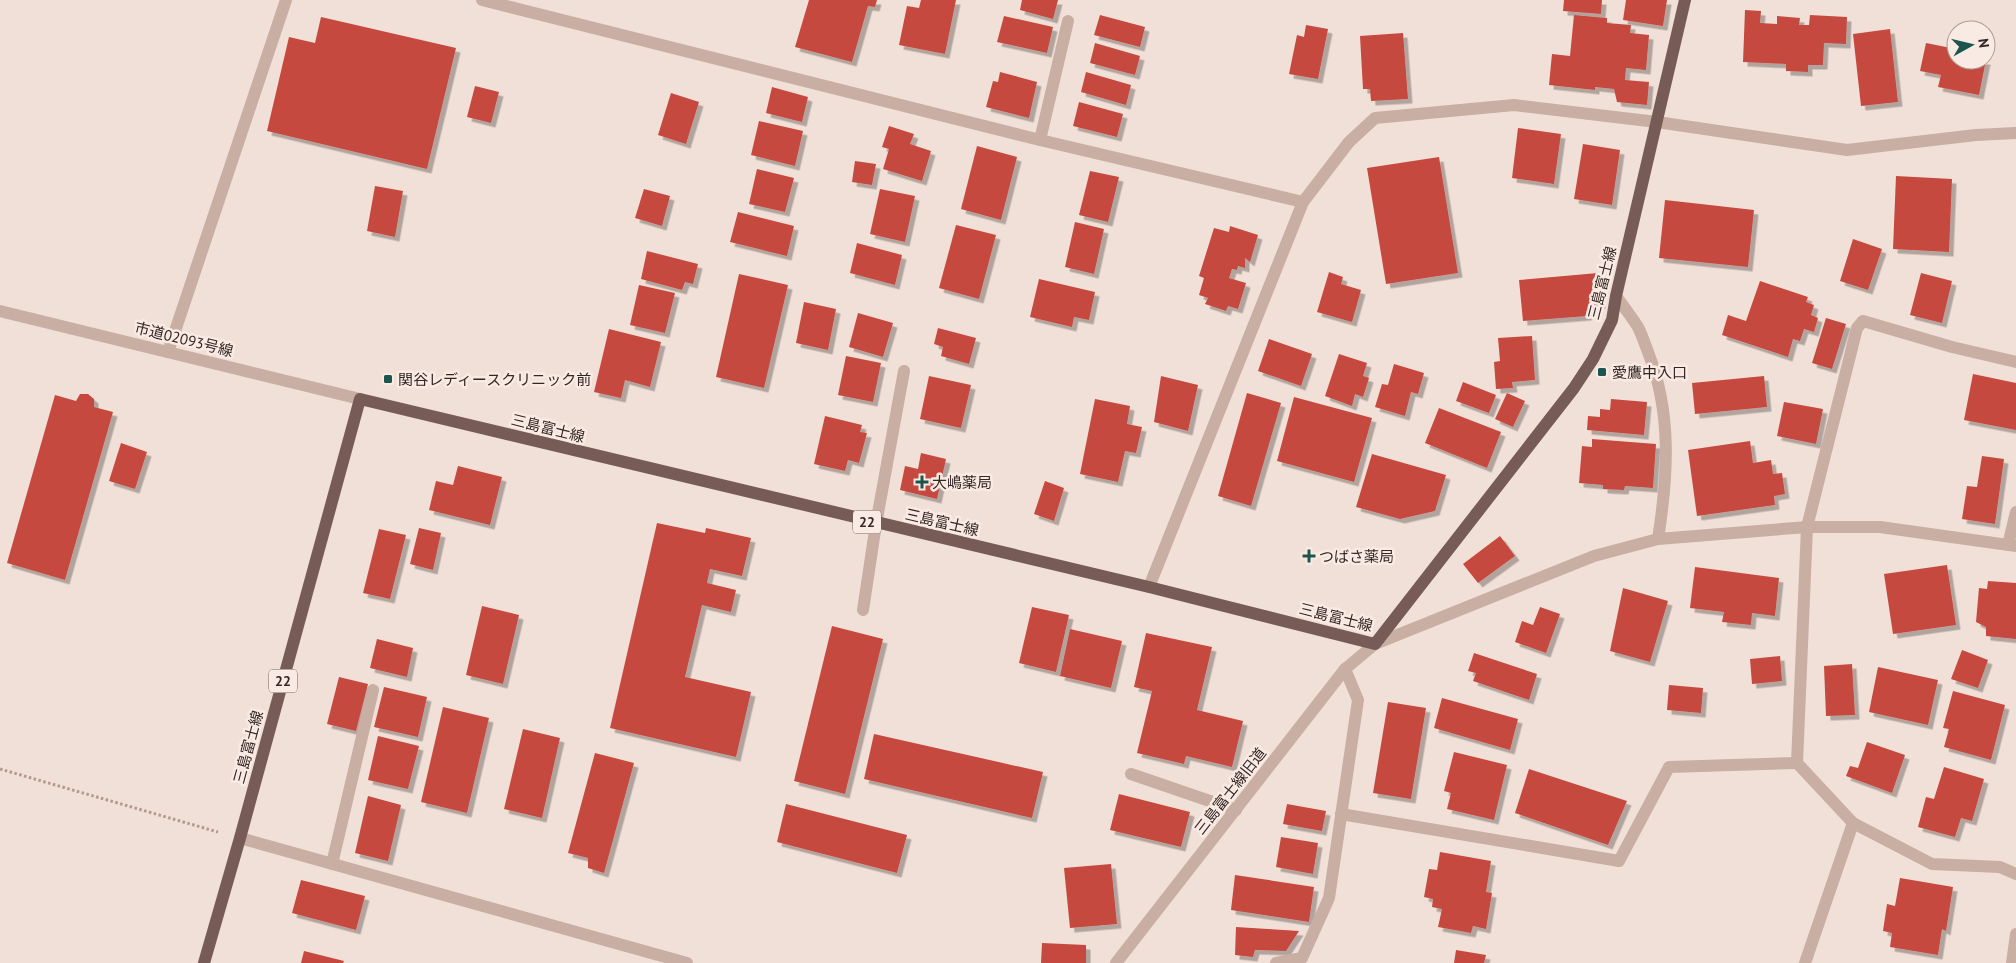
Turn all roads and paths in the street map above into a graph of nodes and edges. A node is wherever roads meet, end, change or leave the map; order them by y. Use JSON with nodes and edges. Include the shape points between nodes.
{"nodes":[{"id":1,"x":286,"y":0,"type":"edge"},
{"id":2,"x":482,"y":0,"type":"edge"},
{"id":3,"x":1685,"y":0,"type":"edge"},
{"id":4,"x":1068,"y":21,"type":"dead end"},
{"id":5,"x":1656,"y":122,"type":"junction"},
{"id":6,"x":2016,"y":133,"type":"edge"},
{"id":7,"x":1040,"y":140,"type":"junction"},
{"id":8,"x":1304,"y":202,"type":"junction"},
{"id":9,"x":1616,"y":296,"type":"junction"},
{"id":10,"x":0,"y":311,"type":"edge"},
{"id":11,"x":168,"y":352,"type":"junction"},
{"id":12,"x":2016,"y":362,"type":"edge"},
{"id":13,"x":904,"y":370,"type":"dead end"},
{"id":14,"x":360,"y":399,"type":"junction"},
{"id":15,"x":2016,"y":512,"type":"edge"},
{"id":16,"x":876,"y":524,"type":"junction"},
{"id":17,"x":1807,"y":526,"type":"junction"},
{"id":18,"x":1658,"y":539,"type":"junction"},
{"id":19,"x":2012,"y":545,"type":"edge"},
{"id":20,"x":1149,"y":588,"type":"junction"},
{"id":21,"x":863,"y":610,"type":"dead end"},
{"id":22,"x":1375,"y":644,"type":"junction"},
{"id":23,"x":1345,"y":669,"type":"junction"},
{"id":24,"x":373,"y":690,"type":"dead end"},
{"id":25,"x":1797,"y":763,"type":"junction"},
{"id":26,"x":0,"y":769,"type":"edge"},
{"id":27,"x":1131,"y":774,"type":"dead end"},
{"id":28,"x":1236,"y":810,"type":"junction"},
{"id":29,"x":1342,"y":814,"type":"junction"},
{"id":30,"x":1853,"y":824,"type":"junction"},
{"id":31,"x":240,"y":838,"type":"junction"},
{"id":32,"x":332,"y":864,"type":"junction"},
{"id":33,"x":2016,"y":874,"type":"edge"},
{"id":34,"x":2016,"y":934,"type":"edge"},
{"id":35,"x":204,"y":963,"type":"edge"},
{"id":36,"x":687,"y":963,"type":"edge"},
{"id":37,"x":1116,"y":963,"type":"edge"},
{"id":38,"x":1276,"y":963,"type":"edge"},
{"id":39,"x":1805,"y":963,"type":"edge"},
{"id":40,"x":2012,"y":963,"type":"edge"}],
"edges":[{"from":1,"to":11,"type":"street"},
{"from":2,"to":7,"type":"street"},
{"from":3,"to":5,"type":"main road","name":"三島富士線"},
{"from":4,"to":7,"type":"street"},
{"from":5,"to":6,"type":"street","via":[[1846,150]]},
{"from":5,"to":8,"type":"street","via":[[1514,106],[1374,118],[1348,142]]},
{"from":5,"to":9,"type":"main road","name":"三島富士線"},
{"from":7,"to":8,"type":"street"},
{"from":8,"to":20,"type":"street"},
{"from":9,"to":18,"type":"street","via":[[1639,328],[1657,373],[1665,414],[1666,461]]},
{"from":9,"to":22,"type":"main road","name":"三島富士線","via":[[1612,320],[1594,359],[1574,388]]},
{"from":10,"to":11,"type":"street","name":"市道02093号線"},
{"from":11,"to":14,"type":"street","name":"市道02093号線"},
{"from":12,"to":17,"type":"street","via":[[1863,321],[1856,328]]},
{"from":13,"to":16,"type":"street"},
{"from":14,"to":16,"type":"main road","name":"三島富士線","number":"22"},
{"from":14,"to":31,"type":"main road","name":"三島富士線","number":"22"},
{"from":15,"to":19,"type":"street"},
{"from":16,"to":20,"type":"main road","name":"三島富士線","number":"22"},
{"from":16,"to":21,"type":"street"},
{"from":17,"to":18,"type":"street","name":"三島富士線旧道"},
{"from":17,"to":19,"type":"street","name":"三島富士線旧道","via":[[1880,527]]},
{"from":17,"to":25,"type":"street"},
{"from":18,"to":22,"type":"street","name":"三島富士線旧道","via":[[1594,556]]},
{"from":20,"to":22,"type":"main road","name":"三島富士線","number":"22"},
{"from":22,"to":23,"type":"street","name":"三島富士線旧道"},
{"from":23,"to":28,"type":"street","name":"三島富士線旧道"},
{"from":23,"to":29,"type":"street","via":[[1358,700]]},
{"from":24,"to":32,"type":"street"},
{"from":25,"to":29,"type":"street","via":[[1669,767],[1619,861]]},
{"from":25,"to":30,"type":"street"},
{"from":26,"to":31,"type":"path"},
{"from":27,"to":28,"type":"street"},
{"from":28,"to":37,"type":"street","name":"三島富士線旧道"},
{"from":29,"to":38,"type":"street","via":[[1329,898],[1302,958]]},
{"from":30,"to":33,"type":"street","via":[[1932,864],[2000,867]]},
{"from":30,"to":39,"type":"street"},
{"from":31,"to":32,"type":"street"},
{"from":31,"to":35,"type":"main road","name":"三島富士線","number":"22"},
{"from":32,"to":36,"type":"street"},
{"from":34,"to":40,"type":"street"}]}
